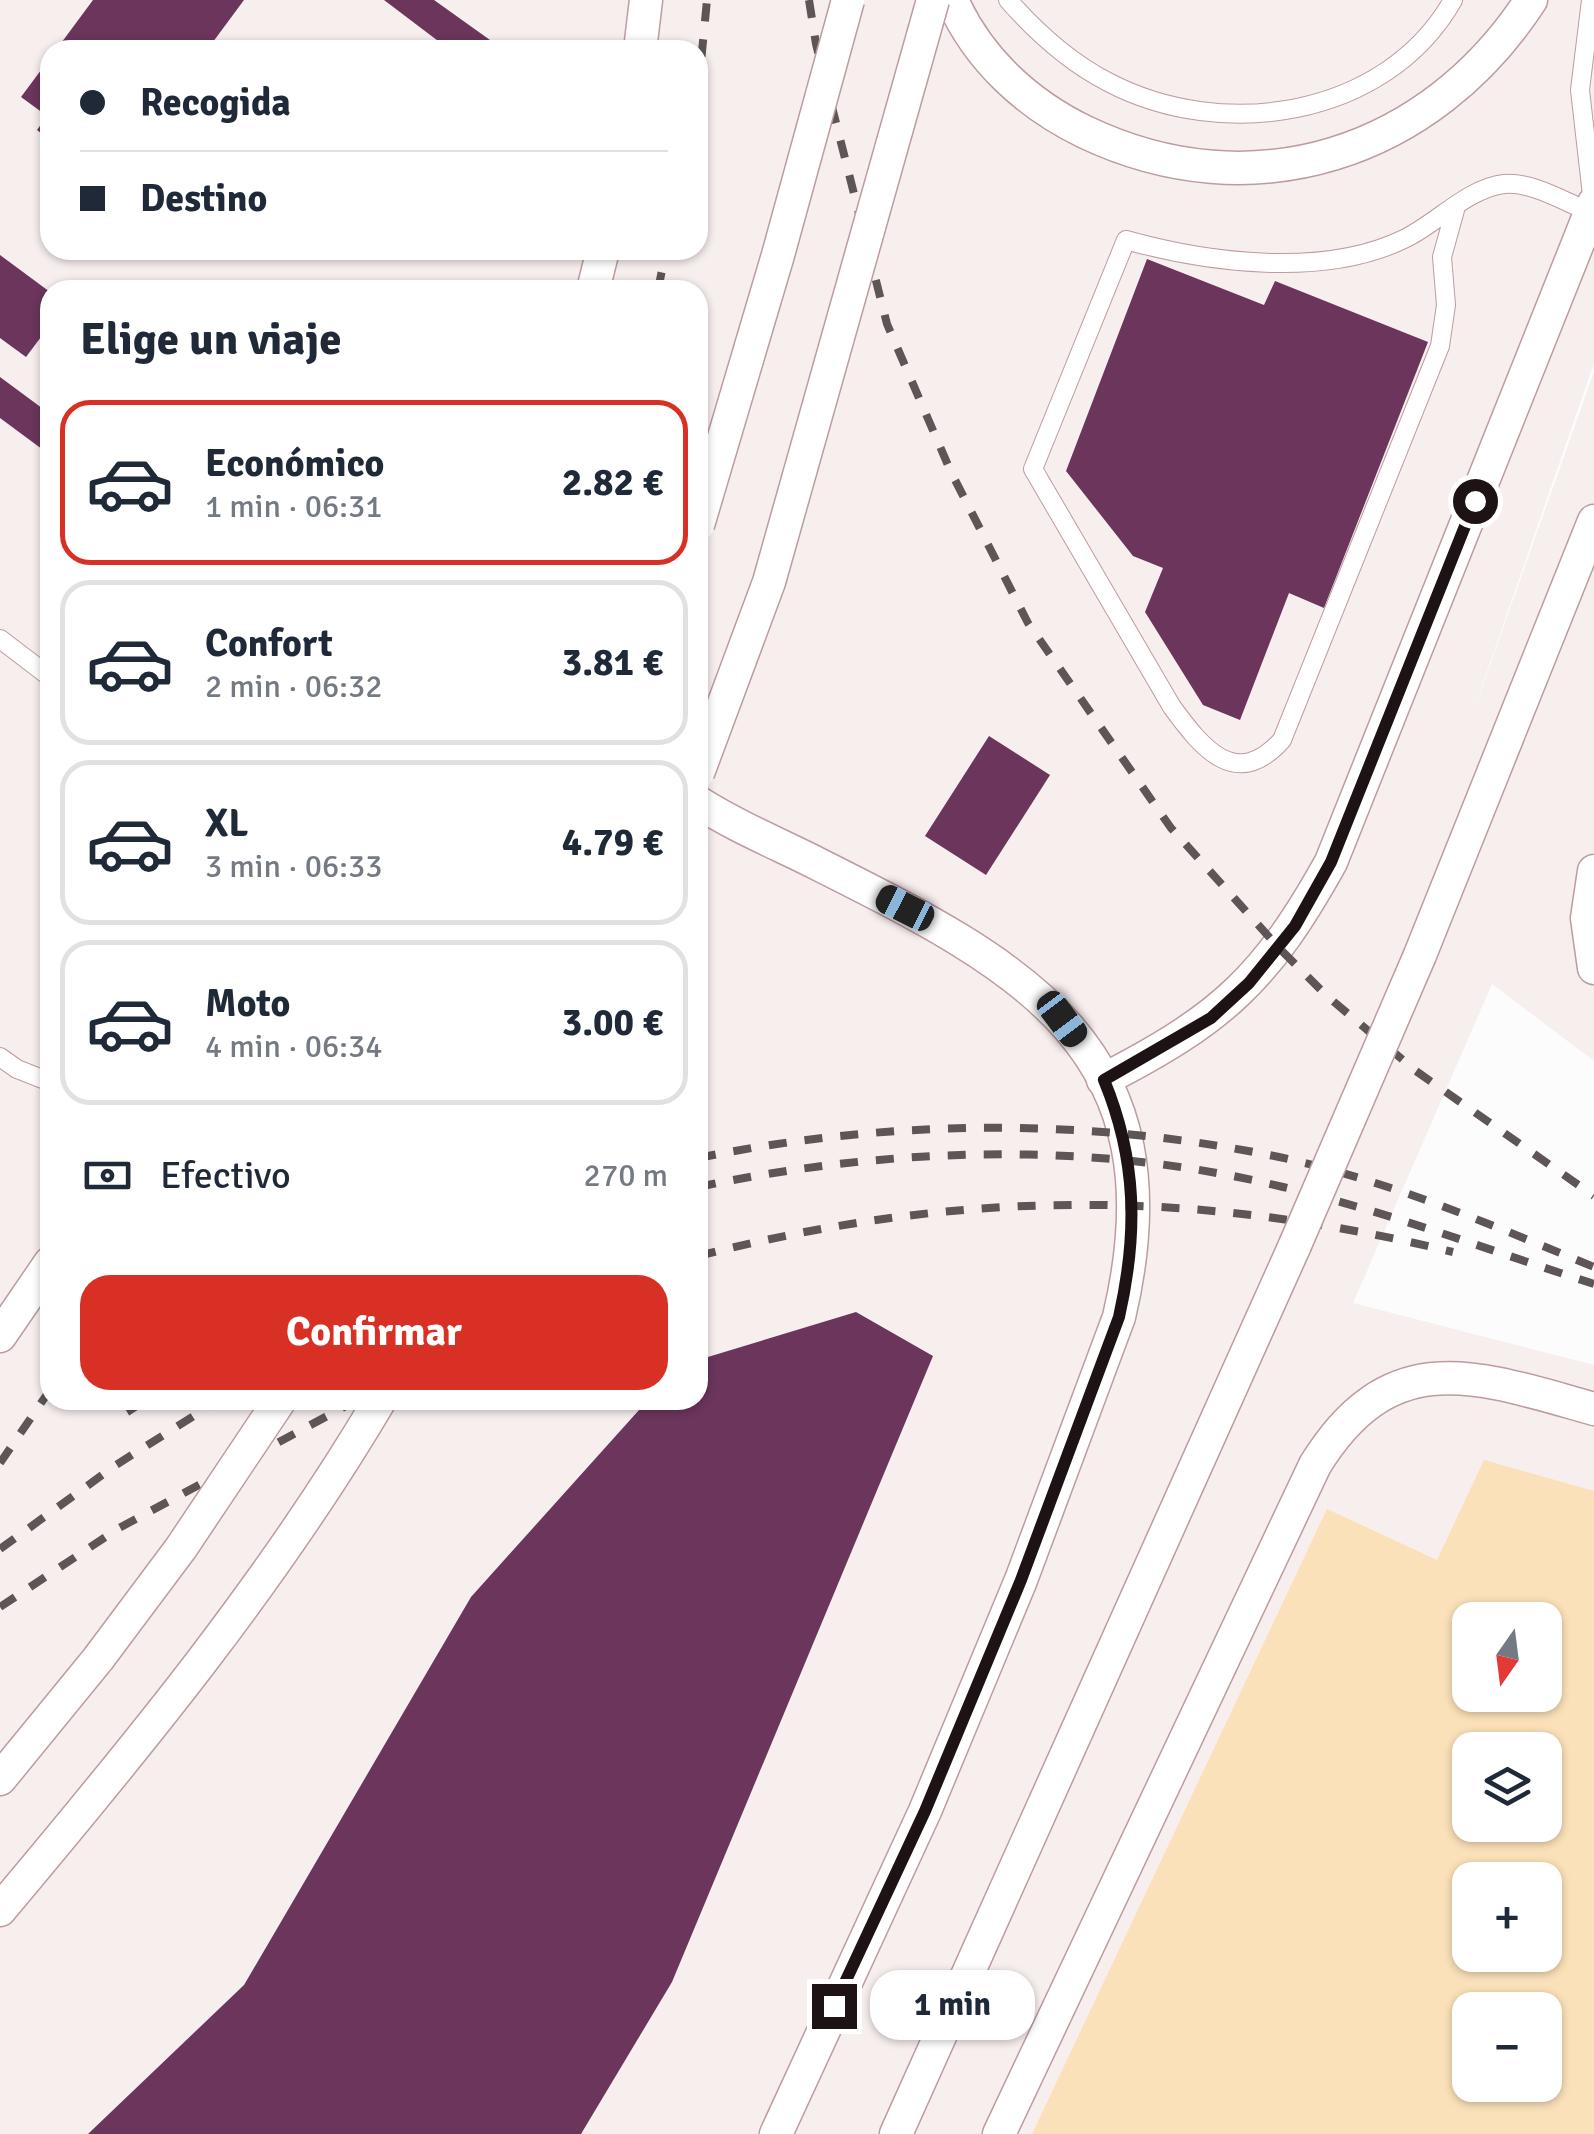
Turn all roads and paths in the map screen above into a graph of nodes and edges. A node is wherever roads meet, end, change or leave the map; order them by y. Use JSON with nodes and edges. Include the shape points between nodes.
{"nodes":[{"id":1,"x":646,"y":0,"type":"edge"},
{"id":2,"x":848,"y":0,"type":"edge"},
{"id":3,"x":933,"y":0,"type":"edge"},
{"id":4,"x":952,"y":0,"type":"edge"},
{"id":5,"x":1008,"y":0,"type":"edge"},
{"id":6,"x":1453,"y":0,"type":"edge"},
{"id":7,"x":1531,"y":0,"type":"edge"},
{"id":8,"x":1591,"y":0,"type":"edge"},
{"id":9,"x":641,"y":40,"type":"edge"},
{"id":10,"x":1593,"y":206,"type":"edge"},
{"id":11,"x":1455,"y":210,"type":"junction"},
{"id":12,"x":708,"y":491,"type":"edge"},
{"id":13,"x":1594,"y":522,"type":"edge"},
{"id":14,"x":0,"y":640,"type":"edge"},
{"id":15,"x":40,"y":669,"type":"edge"},
{"id":16,"x":708,"y":746,"type":"edge"},
{"id":17,"x":708,"y":808,"type":"edge"},
{"id":18,"x":1594,"y":870,"type":"edge"},
{"id":19,"x":1594,"y":968,"type":"edge"},
{"id":20,"x":0,"y":1057,"type":"edge"},
{"id":21,"x":40,"y":1078,"type":"edge"},
{"id":22,"x":1104,"y":1080,"type":"junction"},
{"id":23,"x":40,"y":1278,"type":"edge"},
{"id":24,"x":0,"y":1336,"type":"edge"},
{"id":25,"x":1594,"y":1409,"type":"edge"},
{"id":26,"x":273,"y":1410,"type":"edge"},
{"id":27,"x":374,"y":1410,"type":"edge"},
{"id":28,"x":0,"y":1780,"type":"edge"},
{"id":29,"x":0,"y":1910,"type":"edge"},
{"id":30,"x":776,"y":2134,"type":"edge"},
{"id":31,"x":896,"y":2134,"type":"edge"},
{"id":32,"x":999,"y":2134,"type":"edge"}],
"edges":[{"from":1,"to":9,"type":"street"},
{"from":2,"to":12,"type":"street","bridge":true},
{"from":3,"to":16,"type":"street","bridge":true,"via":[[769,582]]},
{"from":4,"to":7,"type":"street","via":[[993,64],[1067,124],[1151,158],[1244,169],[1290,167],[1426,112],[1501,44]]},
{"from":5,"to":6,"type":"lane","via":[[1049,43],[1109,84],[1188,109],[1229,114],[1316,105],[1360,87],[1424,40]]},
{"from":8,"to":10,"type":"lane","via":[[1580,90]]},
{"from":10,"to":11,"type":"lane","via":[[1501,184]]},
{"from":10,"to":22,"type":"street","via":[[1331,862],[1249,983],[1211,1018]]},
{"from":11,"to":11,"type":"lane","via":[[1398,242],[1317,259],[1221,259],[1126,240],[1032,469],[1172,707],[1199,744],[1230,762],[1259,760],[1282,740],[1440,346],[1442,258]]},
{"from":13,"to":31,"type":"street","bridge":true,"via":[[1295,1245]]},
{"from":14,"to":15,"type":"lane"},
{"from":17,"to":22,"type":"street","via":[[1002,964],[1062,1019]]},
{"from":18,"to":19,"type":"street","via":[[1587,918]]},
{"from":20,"to":21,"type":"lane"},
{"from":22,"to":30,"type":"street","via":[[1124,1132],[1134,1204],[1119,1317],[932,1793]]},
{"from":23,"to":24,"type":"street"},
{"from":25,"to":32,"type":"street","via":[[1513,1386],[1427,1378],[1391,1389],[1344,1423],[1315,1465]]},
{"from":26,"to":28,"type":"street","bridge":true,"via":[[181,1548]]},
{"from":27,"to":29,"type":"street","via":[[301,1524],[164,1711]]}]}
